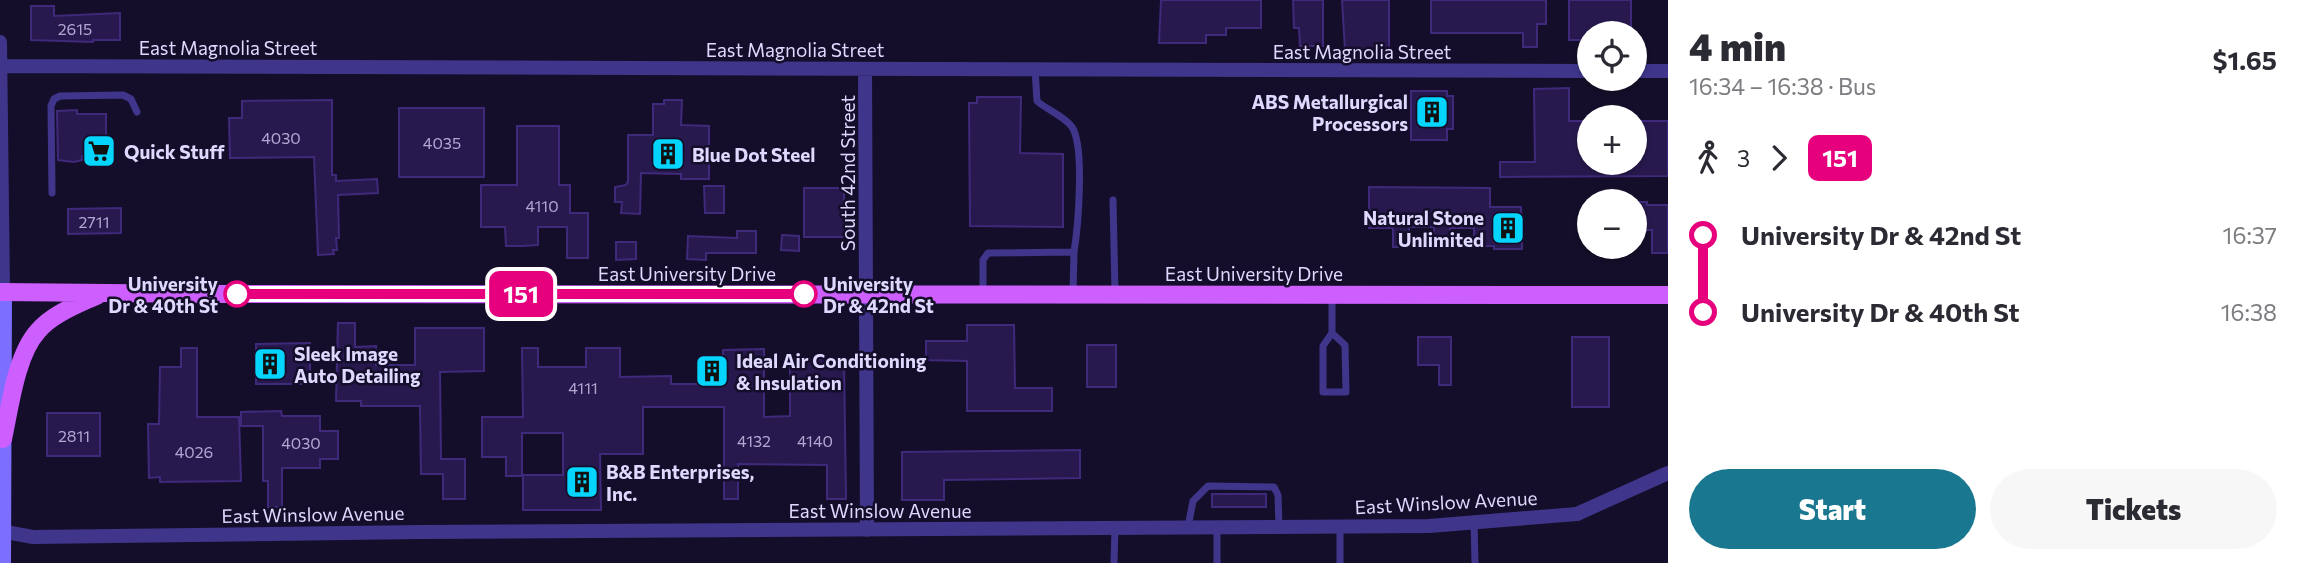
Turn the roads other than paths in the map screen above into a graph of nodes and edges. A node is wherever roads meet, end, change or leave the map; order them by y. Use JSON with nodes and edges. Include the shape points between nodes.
{"nodes":[{"id":1,"x":0,"y":42,"type":"edge"},
{"id":2,"x":0,"y":66,"type":"edge"},
{"id":3,"x":865,"y":69,"type":"junction"},
{"id":4,"x":1035,"y":69,"type":"junction"},
{"id":5,"x":1577,"y":71,"type":"edge"},
{"id":6,"x":1647,"y":71,"type":"edge"},
{"id":7,"x":1668,"y":71,"type":"edge"},
{"id":8,"x":137,"y":112,"type":"dead end"},
{"id":9,"x":52,"y":193,"type":"dead end"},
{"id":10,"x":1113,"y":200,"type":"dead end"},
{"id":11,"x":1074,"y":252,"type":"junction"},
{"id":12,"x":1,"y":292,"type":"edge"},
{"id":13,"x":102,"y":293,"type":"junction"},
{"id":14,"x":867,"y":294,"type":"junction"},
{"id":15,"x":983,"y":294,"type":"junction"},
{"id":16,"x":1073,"y":294,"type":"junction"},
{"id":17,"x":1115,"y":294,"type":"junction"},
{"id":18,"x":1332,"y":295,"type":"junction"},
{"id":19,"x":1668,"y":295,"type":"edge"},
{"id":20,"x":1332,"y":333,"type":"junction"},
{"id":21,"x":3,"y":439,"type":"junction"},
{"id":22,"x":1668,"y":473,"type":"edge"},
{"id":23,"x":1474,"y":523,"type":"junction"},
{"id":24,"x":1279,"y":527,"type":"junction"},
{"id":25,"x":1340,"y":527,"type":"junction"},
{"id":26,"x":1115,"y":528,"type":"junction"},
{"id":27,"x":1188,"y":528,"type":"junction"},
{"id":28,"x":1217,"y":528,"type":"junction"},
{"id":29,"x":867,"y":530,"type":"junction"},
{"id":30,"x":1,"y":532,"type":"edge"},
{"id":31,"x":2,"y":563,"type":"edge"},
{"id":32,"x":1114,"y":563,"type":"edge"},
{"id":33,"x":1217,"y":563,"type":"edge"},
{"id":34,"x":1340,"y":563,"type":"edge"},
{"id":35,"x":1475,"y":563,"type":"edge"}],
"edges":[{"from":1,"to":2,"type":"street"},
{"from":2,"to":3,"type":"street","name":"East Magnolia Street"},
{"from":2,"to":12,"type":"street"},
{"from":3,"to":4,"type":"street","name":"East Magnolia Street"},
{"from":3,"to":14,"type":"street","name":"South 42nd Street"},
{"from":4,"to":5,"type":"street","name":"East Magnolia Street"},
{"from":4,"to":11,"type":"lane","via":[[1037,101],[1070,124],[1078,138],[1079,224]]},
{"from":6,"to":7,"type":"street"},
{"from":8,"to":9,"type":"lane","via":[[131,99],[123,95],[54,99]]},
{"from":10,"to":17,"type":"lane"},
{"from":11,"to":15,"type":"lane","via":[[988,253],[983,260]]},
{"from":11,"to":16,"type":"lane"},
{"from":12,"to":13,"type":"main road","name":"East University Drive"},
{"from":12,"to":21,"type":"main road"},
{"from":13,"to":14,"type":"main road","name":"East University Drive"},
{"from":13,"to":21,"type":"main road","via":[[51,320],[29,342]]},
{"from":14,"to":15,"type":"main road","name":"East University Drive"},
{"from":14,"to":29,"type":"street","name":"South 42nd Street"},
{"from":15,"to":16,"type":"main road","name":"East University Drive"},
{"from":16,"to":17,"type":"main road","name":"East University Drive"},
{"from":17,"to":18,"type":"main road","name":"East University Drive"},
{"from":18,"to":19,"type":"main road","name":"East University Drive"},
{"from":18,"to":20,"type":"lane"},
{"from":20,"to":20,"type":"lane","via":[[1323,346],[1323,392],[1346,392],[1345,345]]},
{"from":21,"to":30,"type":"main road"},
{"from":22,"to":23,"type":"street","name":"East Winslow Avenue","via":[[1577,514]]},
{"from":23,"to":25,"type":"street","name":"East Winslow Avenue"},
{"from":23,"to":35,"type":"lane"},
{"from":24,"to":25,"type":"street","name":"East Winslow Avenue"},
{"from":24,"to":27,"type":"lane","via":[[1278,495],[1274,487],[1263,485],[1208,486],[1193,501]]},
{"from":24,"to":28,"type":"street","name":"East Winslow Avenue"},
{"from":25,"to":34,"type":"lane"},
{"from":26,"to":27,"type":"street","name":"East Winslow Avenue"},
{"from":26,"to":29,"type":"street","name":"East Winslow Avenue"},
{"from":26,"to":32,"type":"lane"},
{"from":27,"to":28,"type":"street","name":"East Winslow Avenue"},
{"from":28,"to":33,"type":"lane"},
{"from":29,"to":30,"type":"street","name":"East Winslow Avenue","via":[[33,537]]},
{"from":30,"to":31,"type":"main road"}]}
